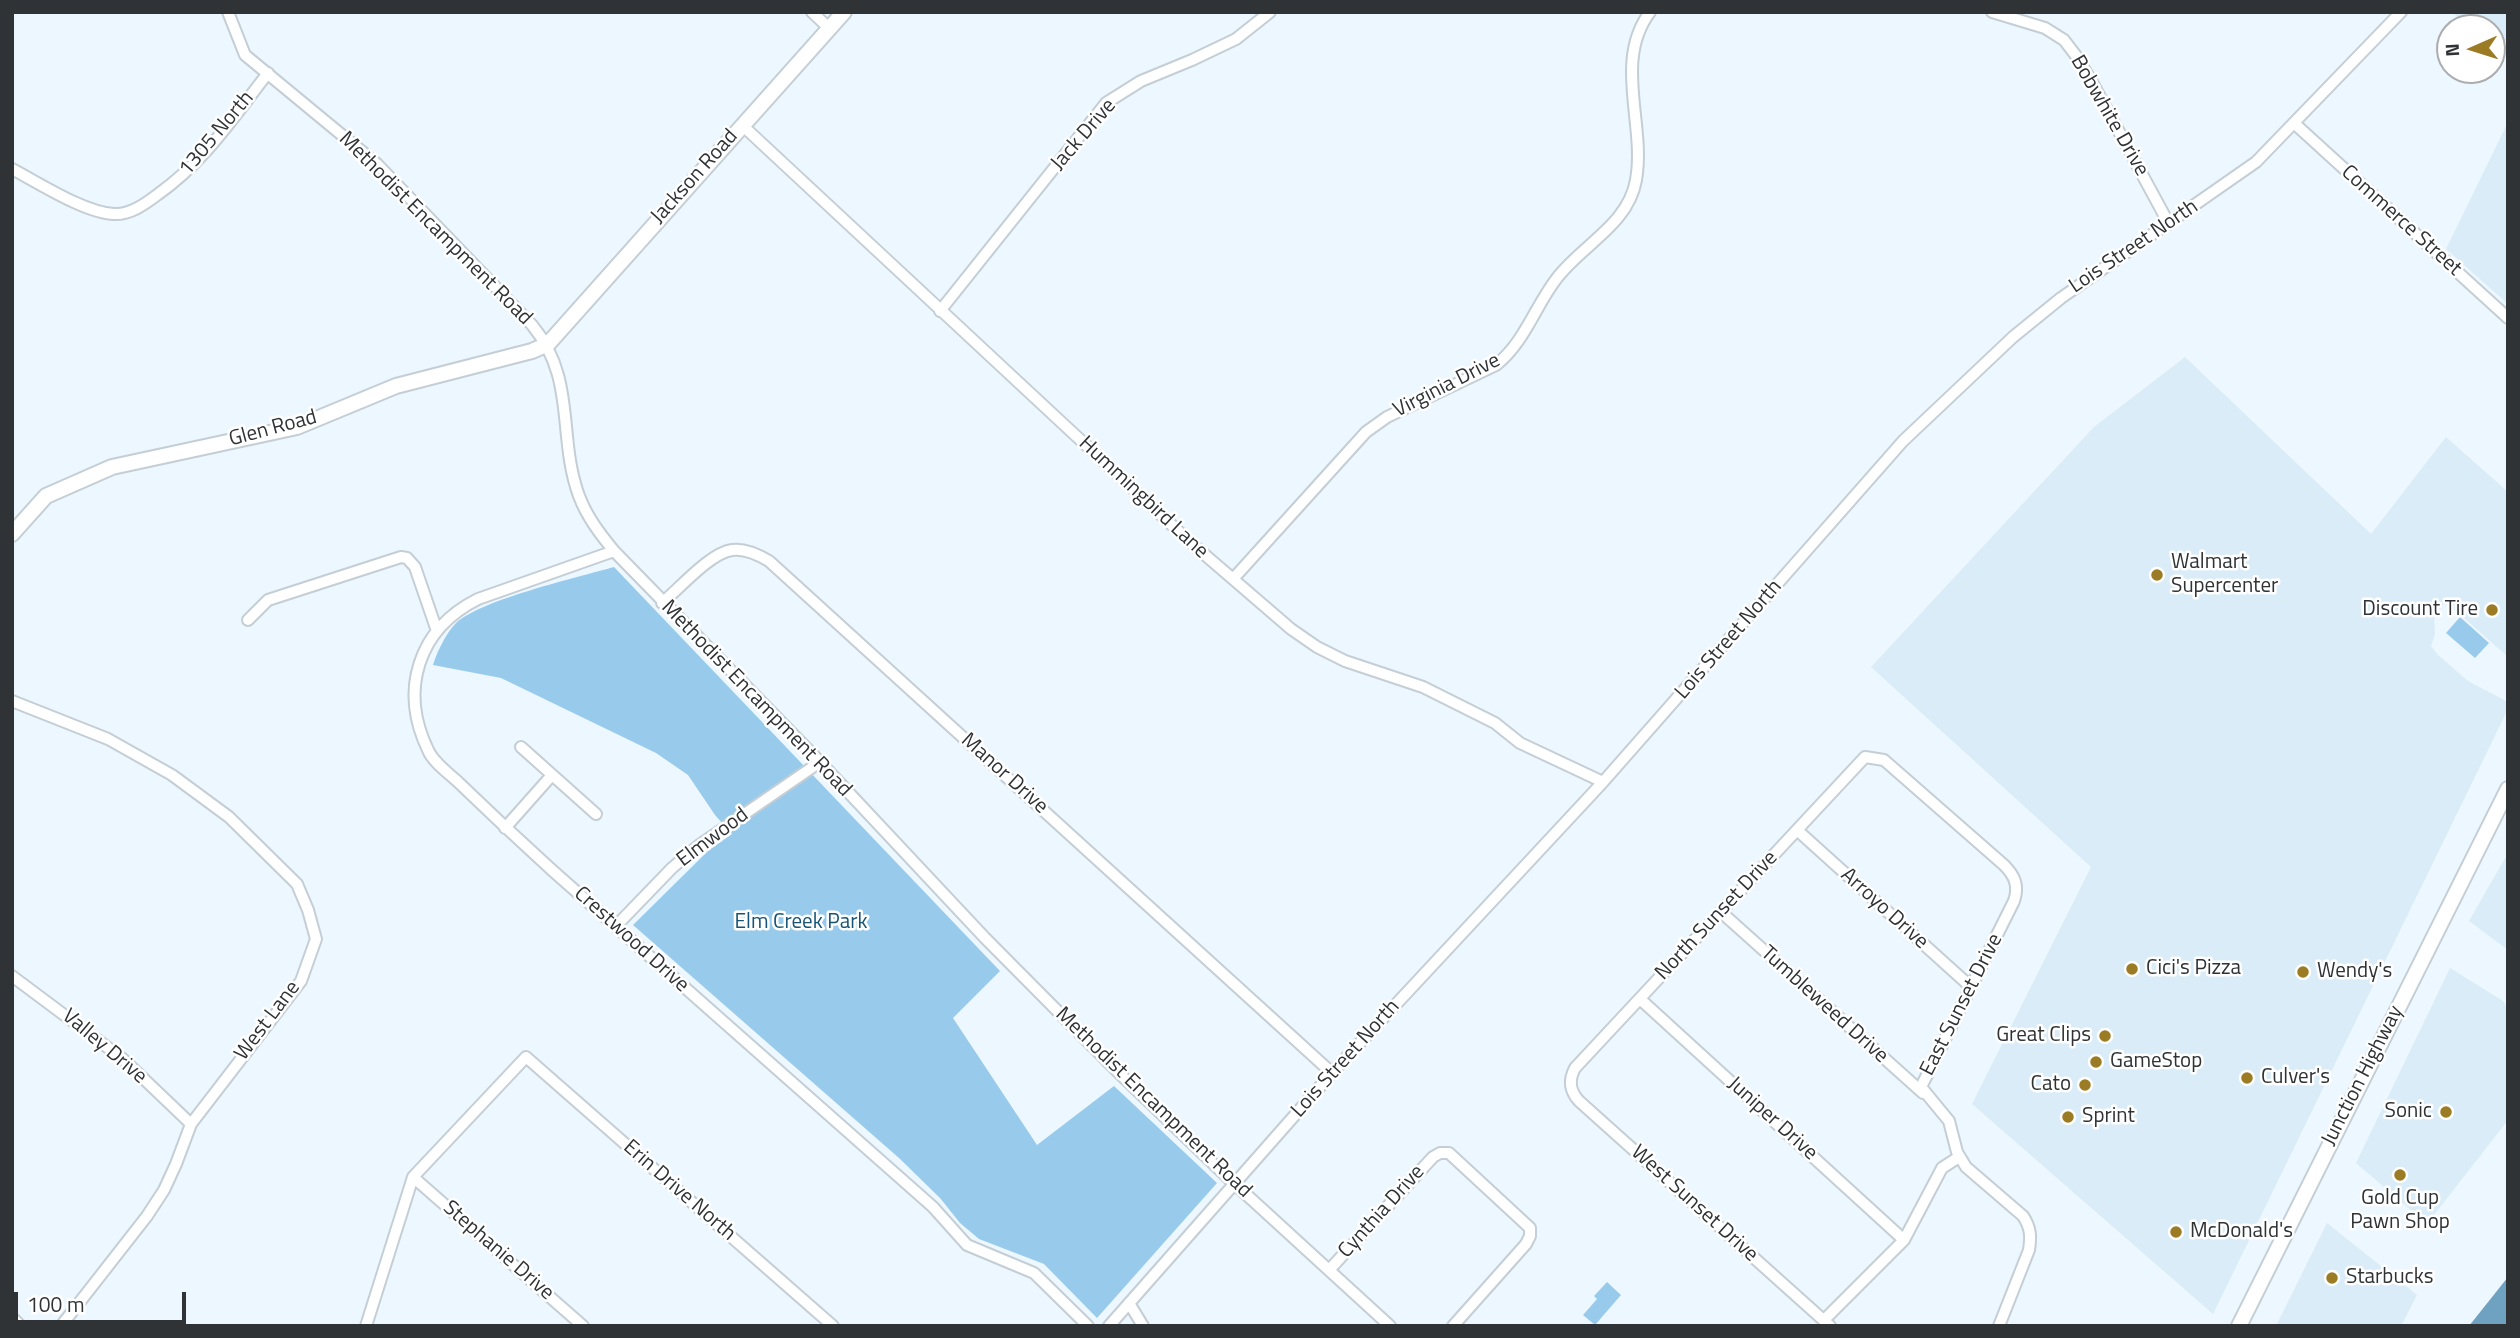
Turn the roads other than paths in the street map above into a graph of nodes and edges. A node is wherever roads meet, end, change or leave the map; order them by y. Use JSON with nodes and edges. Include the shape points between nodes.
{"nodes":[{"id":1,"x":228,"y":12,"type":"edge"},
{"id":2,"x":812,"y":12,"type":"edge"},
{"id":3,"x":844,"y":12,"type":"edge"},
{"id":4,"x":1270,"y":12,"type":"edge"},
{"id":5,"x":1650,"y":12,"type":"edge"},
{"id":6,"x":1992,"y":12,"type":"edge"},
{"id":7,"x":2401,"y":12,"type":"edge"},
{"id":8,"x":830,"y":29,"type":"junction"},
{"id":9,"x":268,"y":73,"type":"junction"},
{"id":10,"x":2295,"y":124,"type":"junction"},
{"id":11,"x":742,"y":125,"type":"junction"},
{"id":12,"x":12,"y":169,"type":"edge"},
{"id":13,"x":2169,"y":224,"type":"junction"},
{"id":14,"x":940,"y":310,"type":"junction"},
{"id":15,"x":2508,"y":318,"type":"edge"},
{"id":16,"x":548,"y":344,"type":"junction"},
{"id":17,"x":12,"y":534,"type":"edge"},
{"id":18,"x":614,"y":551,"type":"junction"},
{"id":19,"x":1233,"y":579,"type":"junction"},
{"id":20,"x":662,"y":603,"type":"junction"},
{"id":21,"x":248,"y":620,"type":"dead end"},
{"id":22,"x":437,"y":631,"type":"junction"},
{"id":23,"x":12,"y":701,"type":"edge"},
{"id":24,"x":521,"y":747,"type":"dead end"},
{"id":25,"x":1865,"y":757,"type":"joint"},
{"id":26,"x":820,"y":762,"type":"junction"},
{"id":27,"x":552,"y":775,"type":"junction"},
{"id":28,"x":1603,"y":782,"type":"junction"},
{"id":29,"x":2508,"y":789,"type":"edge"},
{"id":30,"x":596,"y":814,"type":"dead end"},
{"id":31,"x":505,"y":828,"type":"junction"},
{"id":32,"x":1797,"y":830,"type":"junction"},
{"id":33,"x":1721,"y":912,"type":"junction"},
{"id":34,"x":616,"y":926,"type":"junction"},
{"id":35,"x":12,"y":976,"type":"edge"},
{"id":36,"x":1971,"y":987,"type":"junction"},
{"id":37,"x":1640,"y":999,"type":"junction"},
{"id":38,"x":1332,"y":1073,"type":"junction"},
{"id":39,"x":1571,"y":1075,"type":"joint"},
{"id":40,"x":1928,"y":1098,"type":"junction"},
{"id":41,"x":191,"y":1124,"type":"junction"},
{"id":42,"x":1959,"y":1157,"type":"junction"},
{"id":43,"x":413,"y":1177,"type":"junction"},
{"id":44,"x":1235,"y":1184,"type":"junction"},
{"id":45,"x":1904,"y":1240,"type":"junction"},
{"id":46,"x":1330,"y":1269,"type":"junction"},
{"id":47,"x":1129,"y":1303,"type":"junction"},
{"id":48,"x":12,"y":1320,"type":"edge"},
{"id":49,"x":1827,"y":1323,"type":"edge"},
{"id":50,"x":18,"y":1326,"type":"edge"},
{"id":51,"x":61,"y":1326,"type":"edge"},
{"id":52,"x":366,"y":1326,"type":"edge"},
{"id":53,"x":583,"y":1326,"type":"edge"},
{"id":54,"x":832,"y":1326,"type":"edge"},
{"id":55,"x":1088,"y":1326,"type":"edge"},
{"id":56,"x":1109,"y":1326,"type":"edge"},
{"id":57,"x":1143,"y":1326,"type":"edge"},
{"id":58,"x":1390,"y":1326,"type":"edge"},
{"id":59,"x":1453,"y":1326,"type":"edge"},
{"id":60,"x":1999,"y":1326,"type":"edge"},
{"id":61,"x":2239,"y":1326,"type":"edge"}],
"edges":[{"from":1,"to":9,"type":"street","name":"Methodist Encampment Road","via":[[245,55]]},
{"from":2,"to":8,"type":"street"},
{"from":3,"to":8,"type":"street","name":"Jackson Road"},
{"from":4,"to":14,"type":"street","name":"Jack Drive","via":[[1236,39],[1141,81],[1106,103]]},
{"from":5,"to":19,"type":"street","name":"Virginia Drive","via":[[1631,60],[1638,165],[1633,192],[1620,215],[1554,281],[1506,357],[1366,432]]},
{"from":6,"to":13,"type":"street","name":"Bobwhite Drive","via":[[2045,28],[2064,40],[2092,82]]},
{"from":7,"to":10,"type":"street","name":"Lois Street North"},
{"from":8,"to":11,"type":"street","name":"Jackson Road"},
{"from":9,"to":12,"type":"street","name":"1305 North","via":[[204,156],[140,208],[117,215],[93,211]]},
{"from":9,"to":16,"type":"street","name":"Methodist Encampment Road","via":[[377,164]]},
{"from":10,"to":13,"type":"street","name":"Lois Street North","via":[[2256,162]]},
{"from":10,"to":15,"type":"street","name":"Commerce Street"},
{"from":11,"to":14,"type":"street","name":"Hummingbird Lane"},
{"from":11,"to":16,"type":"street","name":"Jackson Road"},
{"from":13,"to":28,"type":"street","name":"Lois Street North","via":[[2061,298],[1919,425]]},
{"from":14,"to":19,"type":"street","name":"Hummingbird Lane"},
{"from":16,"to":17,"type":"street","name":"Glen Road","via":[[396,386],[297,427],[112,467],[46,496]]},
{"from":16,"to":18,"type":"street","name":"Methodist Encampment Road","via":[[560,376],[579,495],[594,526]]},
{"from":18,"to":20,"type":"street","name":"Methodist Encampment Road"},
{"from":18,"to":22,"type":"street","name":"Crestwood Drive","via":[[478,599]]},
{"from":19,"to":28,"type":"street","name":"Hummingbird Lane","via":[[1317,647],[1423,687],[1495,723],[1520,744]]},
{"from":20,"to":26,"type":"street","name":"Methodist Encampment Road"},
{"from":20,"to":38,"type":"street","name":"Manor Drive","via":[[714,557],[732,550],[769,561]]},
{"from":21,"to":22,"type":"street","via":[[268,600],[401,557],[415,566]]},
{"from":22,"to":31,"type":"street","name":"Crestwood Drive","via":[[414,680],[419,729],[429,754]]},
{"from":23,"to":41,"type":"street","name":"West Lane","via":[[108,739],[172,775],[229,817],[297,884],[316,939],[301,981]]},
{"from":24,"to":27,"type":"street"},
{"from":25,"to":32,"type":"street","name":"North Sunset Drive"},
{"from":25,"to":36,"type":"street","name":"East Sunset Drive","via":[[1884,760],[2015,878],[2014,901]]},
{"from":26,"to":34,"type":"street","name":"Elmwood","via":[[698,846]]},
{"from":26,"to":44,"type":"street","name":"Methodist Encampment Road","via":[[995,947]]},
{"from":27,"to":30,"type":"street"},
{"from":27,"to":31,"type":"street"},
{"from":28,"to":38,"type":"street","name":"Lois Street North"},
{"from":29,"to":61,"type":"street","name":"Junction Highway"},
{"from":31,"to":34,"type":"street","name":"Crestwood Drive"},
{"from":32,"to":33,"type":"street","name":"North Sunset Drive"},
{"from":32,"to":36,"type":"street","name":"Arroyo Drive"},
{"from":33,"to":37,"type":"street","name":"North Sunset Drive"},
{"from":33,"to":40,"type":"street","name":"Tumbleweed Drive"},
{"from":34,"to":55,"type":"street","name":"Crestwood Drive","via":[[933,1207],[967,1245],[1034,1273]]},
{"from":35,"to":41,"type":"street","name":"Valley Drive","via":[[123,1059]]},
{"from":36,"to":40,"type":"street","name":"East Sunset Drive","via":[[1921,1087]]},
{"from":37,"to":39,"type":"street","name":"North Sunset Drive"},
{"from":37,"to":45,"type":"street","name":"Juniper Drive"},
{"from":38,"to":44,"type":"street","name":"Lois Street North"},
{"from":39,"to":49,"type":"street","name":"West Sunset Drive","via":[[1572,1091],[1579,1101]]},
{"from":40,"to":42,"type":"street","name":"East Sunset Drive","via":[[1950,1121]]},
{"from":41,"to":51,"type":"street","name":"West Lane","via":[[164,1190]]},
{"from":42,"to":45,"type":"street","via":[[1942,1168]]},
{"from":42,"to":60,"type":"street","name":"East Sunset Drive","via":[[2022,1216],[2031,1232],[2029,1250]]},
{"from":43,"to":52,"type":"street"},
{"from":43,"to":53,"type":"street","name":"Stephanie Drive"},
{"from":43,"to":54,"type":"street","name":"Erin Drive North","via":[[526,1056]]},
{"from":44,"to":46,"type":"street","name":"Methodist Encampment Road"},
{"from":44,"to":47,"type":"street","name":"Lois Street North"},
{"from":45,"to":49,"type":"street"},
{"from":46,"to":58,"type":"street","name":"Methodist Encampment Road"},
{"from":46,"to":59,"type":"street","name":"Cynthia Drive","via":[[1433,1157],[1449,1153],[1530,1228],[1526,1244]]},
{"from":47,"to":56,"type":"street","name":"Lois Street North"},
{"from":47,"to":57,"type":"street"},
{"from":48,"to":50,"type":"street"}]}
